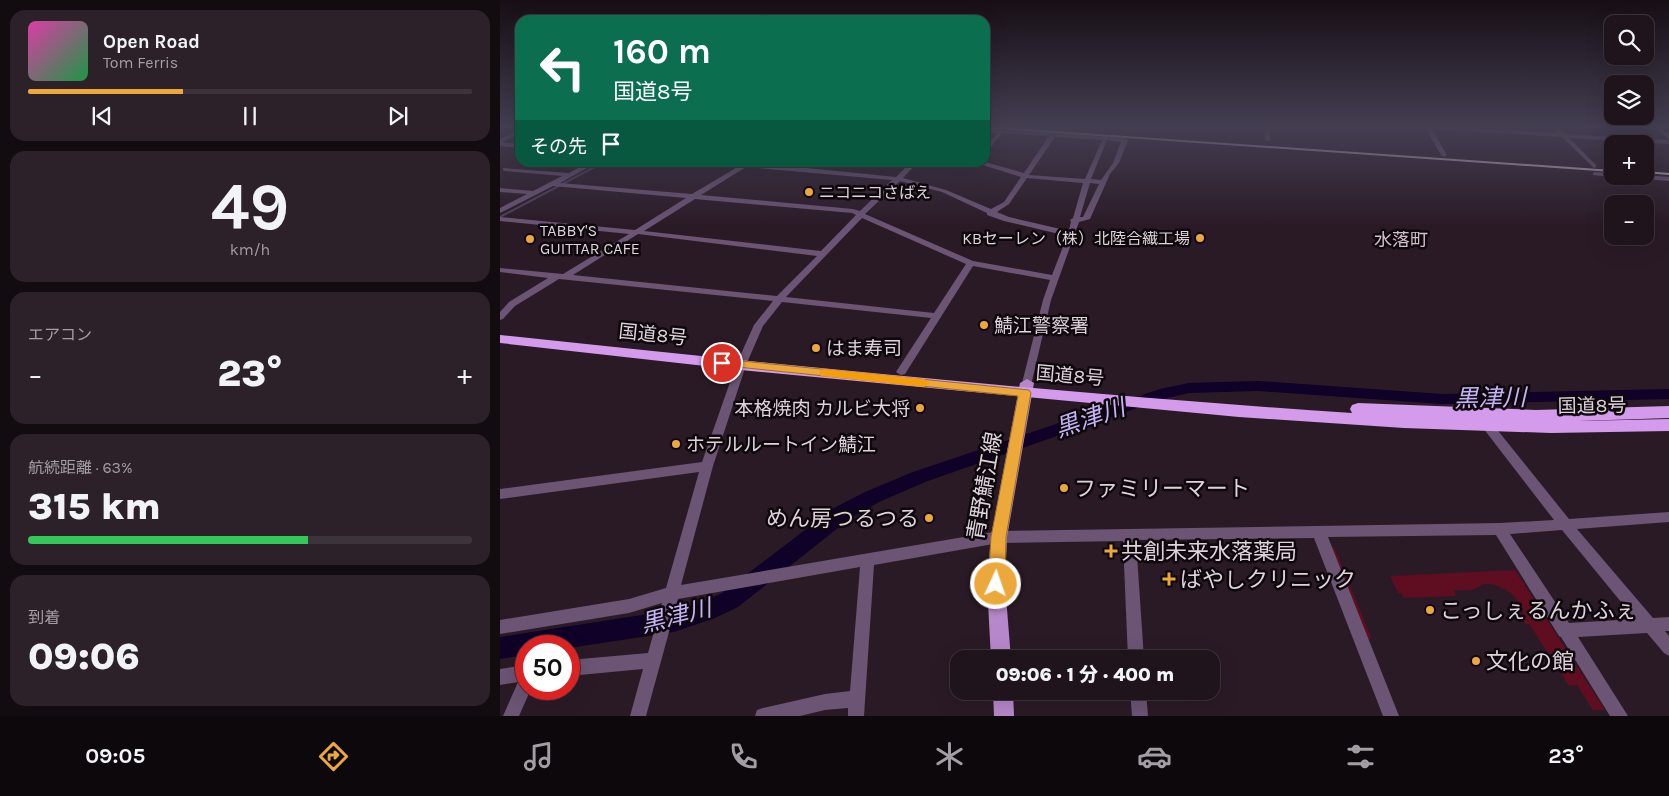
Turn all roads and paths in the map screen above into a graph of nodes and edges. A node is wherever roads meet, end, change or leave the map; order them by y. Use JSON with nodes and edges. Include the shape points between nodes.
{"nodes":[{"id":1,"x":1037,"y":159,"type":"edge"},
{"id":2,"x":1096,"y":159,"type":"edge"},
{"id":3,"x":1118,"y":159,"type":"edge"},
{"id":4,"x":1587,"y":159,"type":"edge"},
{"id":5,"x":515,"y":164,"type":"edge"},
{"id":6,"x":990,"y":166,"type":"edge"},
{"id":7,"x":1594,"y":166,"type":"dead end"},
{"id":8,"x":586,"y":167,"type":"edge"},
{"id":9,"x":742,"y":167,"type":"edge"},
{"id":10,"x":778,"y":167,"type":"edge"},
{"id":11,"x":911,"y":167,"type":"edge"},
{"id":12,"x":502,"y":170,"type":"edge"},
{"id":13,"x":1595,"y":174,"type":"dead end"},
{"id":14,"x":571,"y":175,"type":"junction"},
{"id":15,"x":1604,"y":175,"type":"edge"},
{"id":16,"x":1025,"y":177,"type":"junction"},
{"id":17,"x":1654,"y":178,"type":"edge"},
{"id":18,"x":900,"y":179,"type":"junction"},
{"id":19,"x":1669,"y":179,"type":"edge"},
{"id":20,"x":1087,"y":182,"type":"junction"},
{"id":21,"x":1104,"y":182,"type":"junction"},
{"id":22,"x":553,"y":184,"type":"junction"},
{"id":23,"x":500,"y":190,"type":"edge"},
{"id":24,"x":534,"y":194,"type":"junction"},
{"id":25,"x":693,"y":196,"type":"junction"},
{"id":26,"x":500,"y":211,"type":"edge"},
{"id":27,"x":862,"y":213,"type":"junction"},
{"id":28,"x":990,"y":213,"type":"junction"},
{"id":29,"x":500,"y":219,"type":"edge"},
{"id":30,"x":1074,"y":220,"type":"junction"},
{"id":31,"x":636,"y":232,"type":"junction"},
{"id":32,"x":1070,"y":238,"type":"junction"},
{"id":33,"x":822,"y":254,"type":"junction"},
{"id":34,"x":972,"y":263,"type":"junction"},
{"id":35,"x":500,"y":270,"type":"edge"},
{"id":36,"x":561,"y":276,"type":"junction"},
{"id":37,"x":1055,"y":278,"type":"junction"},
{"id":38,"x":780,"y":299,"type":"junction"},
{"id":39,"x":938,"y":316,"type":"junction"},
{"id":40,"x":500,"y":317,"type":"edge"},
{"id":41,"x":500,"y":331,"type":"edge"},
{"id":42,"x":500,"y":339,"type":"edge"},
{"id":43,"x":743,"y":360,"type":"junction"},
{"id":44,"x":901,"y":372,"type":"junction"},
{"id":45,"x":1026,"y":388,"type":"junction"},
{"id":46,"x":1669,"y":412,"type":"edge"},
{"id":47,"x":1487,"y":424,"type":"junction"},
{"id":48,"x":1669,"y":425,"type":"edge"},
{"id":49,"x":707,"y":466,"type":"junction"},
{"id":50,"x":500,"y":494,"type":"edge"},
{"id":51,"x":1669,"y":517,"type":"edge"},
{"id":52,"x":1567,"y":526,"type":"junction"},
{"id":53,"x":1500,"y":529,"type":"junction"},
{"id":54,"x":1319,"y":532,"type":"junction"},
{"id":55,"x":1129,"y":535,"type":"junction"},
{"id":56,"x":999,"y":537,"type":"junction"},
{"id":57,"x":867,"y":560,"type":"junction"},
{"id":58,"x":670,"y":599,"type":"junction"},
{"id":59,"x":1669,"y":624,"type":"edge"},
{"id":60,"x":1651,"y":626,"type":"junction"},
{"id":61,"x":500,"y":627,"type":"edge"},
{"id":62,"x":1564,"y":631,"type":"junction"},
{"id":63,"x":1669,"y":648,"type":"edge"},
{"id":64,"x":1000,"y":650,"type":"edge"},
{"id":65,"x":1135,"y":650,"type":"edge"},
{"id":66,"x":654,"y":660,"type":"junction"},
{"id":67,"x":580,"y":667,"type":"edge"},
{"id":68,"x":515,"y":675,"type":"edge"},
{"id":69,"x":500,"y":677,"type":"edge"},
{"id":70,"x":856,"y":699,"type":"junction"},
{"id":71,"x":518,"y":700,"type":"edge"},
{"id":72,"x":1003,"y":700,"type":"edge"},
{"id":73,"x":1139,"y":700,"type":"edge"},
{"id":74,"x":511,"y":716,"type":"edge"},
{"id":75,"x":638,"y":716,"type":"edge"},
{"id":76,"x":763,"y":716,"type":"edge"},
{"id":77,"x":856,"y":716,"type":"edge"},
{"id":78,"x":1004,"y":716,"type":"edge"},
{"id":79,"x":1140,"y":716,"type":"edge"},
{"id":80,"x":1391,"y":716,"type":"edge"},
{"id":81,"x":1620,"y":716,"type":"edge"}],
"edges":[{"from":1,"to":16,"type":"street"},
{"from":2,"to":20,"type":"street"},
{"from":3,"to":21,"type":"street"},
{"from":4,"to":7,"type":"street"},
{"from":5,"to":12,"type":"street"},
{"from":6,"to":16,"type":"street"},
{"from":8,"to":14,"type":"street"},
{"from":9,"to":25,"type":"street"},
{"from":10,"to":18,"type":"street"},
{"from":11,"to":18,"type":"street"},
{"from":12,"to":14,"type":"street"},
{"from":13,"to":15,"type":"street"},
{"from":14,"to":22,"type":"street"},
{"from":16,"to":20,"type":"street"},
{"from":16,"to":28,"type":"street","via":[[1007,203]]},
{"from":17,"to":19,"type":"street"},
{"from":18,"to":27,"type":"street"},
{"from":18,"to":28,"type":"street","via":[[944,190]]},
{"from":20,"to":21,"type":"street"},
{"from":20,"to":30,"type":"street"},
{"from":21,"to":30,"type":"street","via":[[1086,219]]},
{"from":22,"to":24,"type":"street"},
{"from":22,"to":25,"type":"street"},
{"from":23,"to":24,"type":"street"},
{"from":24,"to":26,"type":"street"},
{"from":25,"to":27,"type":"street"},
{"from":25,"to":31,"type":"street"},
{"from":27,"to":33,"type":"street"},
{"from":27,"to":34,"type":"street"},
{"from":28,"to":32,"type":"street","via":[[1062,232]]},
{"from":29,"to":31,"type":"street"},
{"from":30,"to":32,"type":"street"},
{"from":31,"to":33,"type":"street"},
{"from":31,"to":36,"type":"street"},
{"from":32,"to":37,"type":"street"},
{"from":33,"to":38,"type":"street"},
{"from":34,"to":37,"type":"street"},
{"from":34,"to":39,"type":"street"},
{"from":35,"to":36,"type":"street"},
{"from":36,"to":38,"type":"street"},
{"from":36,"to":40,"type":"street","via":[[512,304]]},
{"from":37,"to":45,"type":"street"},
{"from":38,"to":39,"type":"street"},
{"from":38,"to":43,"type":"street","via":[[759,325]]},
{"from":39,"to":44,"type":"street"},
{"from":41,"to":43,"type":"highway","name":"国道8号"},
{"from":42,"to":43,"type":"highway","name":"国道8号"},
{"from":43,"to":44,"type":"highway","name":"国道8号"},
{"from":43,"to":45,"type":"highway","name":"国道8号"},
{"from":43,"to":49,"type":"street"},
{"from":44,"to":45,"type":"highway","name":"国道8号"},
{"from":45,"to":46,"type":"highway","name":"国道8号","via":[[1296,406],[1536,416]]},
{"from":45,"to":47,"type":"highway","name":"国道8号","via":[[1171,405],[1404,422]]},
{"from":45,"to":56,"type":"main road","name":"青野鯖江線"},
{"from":47,"to":48,"type":"highway","name":"国道8号","via":[[1551,427]]},
{"from":47,"to":52,"type":"street"},
{"from":49,"to":50,"type":"street"},
{"from":49,"to":58,"type":"street"},
{"from":51,"to":52,"type":"street"},
{"from":52,"to":53,"type":"street"},
{"from":52,"to":60,"type":"street"},
{"from":53,"to":54,"type":"street"},
{"from":53,"to":62,"type":"street"},
{"from":54,"to":55,"type":"street"},
{"from":54,"to":80,"type":"street"},
{"from":55,"to":56,"type":"street"},
{"from":55,"to":65,"type":"street"},
{"from":56,"to":57,"type":"street"},
{"from":56,"to":64,"type":"main road","name":"青野鯖江線","via":[[996,584]]},
{"from":57,"to":58,"type":"street","via":[[732,583]]},
{"from":57,"to":70,"type":"street"},
{"from":58,"to":61,"type":"street"},
{"from":58,"to":66,"type":"street"},
{"from":59,"to":60,"type":"street"},
{"from":60,"to":62,"type":"street"},
{"from":60,"to":63,"type":"street"},
{"from":62,"to":81,"type":"street"},
{"from":66,"to":67,"type":"street"},
{"from":66,"to":75,"type":"street"},
{"from":68,"to":69,"type":"street"},
{"from":70,"to":76,"type":"street","via":[[825,702]]},
{"from":70,"to":77,"type":"street"},
{"from":71,"to":74,"type":"street"},
{"from":72,"to":78,"type":"main road"},
{"from":73,"to":79,"type":"street"}]}
